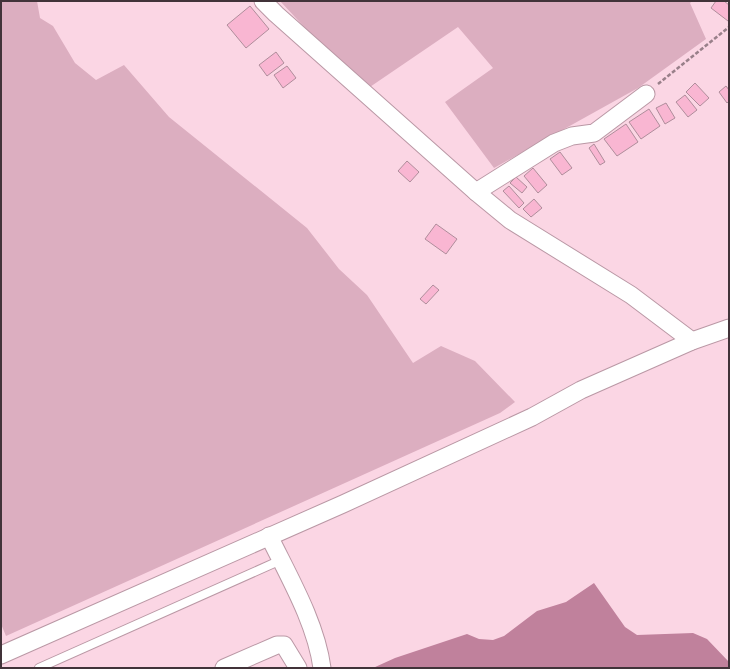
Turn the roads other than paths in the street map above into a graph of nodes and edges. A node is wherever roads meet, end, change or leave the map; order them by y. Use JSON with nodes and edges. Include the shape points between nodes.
{"nodes":[{"id":1,"x":263,"y":1,"type":"edge"},
{"id":2,"x":646,"y":94,"type":"road end"},
{"id":3,"x":476,"y":192,"type":"junction"},
{"id":4,"x":729,"y":328,"type":"edge"},
{"id":5,"x":692,"y":341,"type":"junction"},
{"id":6,"x":269,"y":536,"type":"junction"},
{"id":7,"x":281,"y":560,"type":"junction"},
{"id":8,"x":1,"y":655,"type":"edge"},
{"id":9,"x":39,"y":668,"type":"edge"},
{"id":10,"x":224,"y":668,"type":"edge"},
{"id":11,"x":298,"y":668,"type":"edge"},
{"id":12,"x":322,"y":668,"type":"edge"}],
"edges":[{"from":1,"to":3,"type":"street"},
{"from":2,"to":3,"type":"street","via":[[594,133],[572,136],[554,143]]},
{"from":3,"to":5,"type":"street","via":[[510,220],[631,295]]},
{"from":4,"to":5,"type":"street"},
{"from":5,"to":6,"type":"street","via":[[581,390],[532,417]]},
{"from":6,"to":7,"type":"street"},
{"from":6,"to":8,"type":"street"},
{"from":7,"to":9,"type":"lane"},
{"from":7,"to":12,"type":"street","via":[[302,603]]},
{"from":10,"to":11,"type":"street","via":[[277,645],[284,646]]}]}
